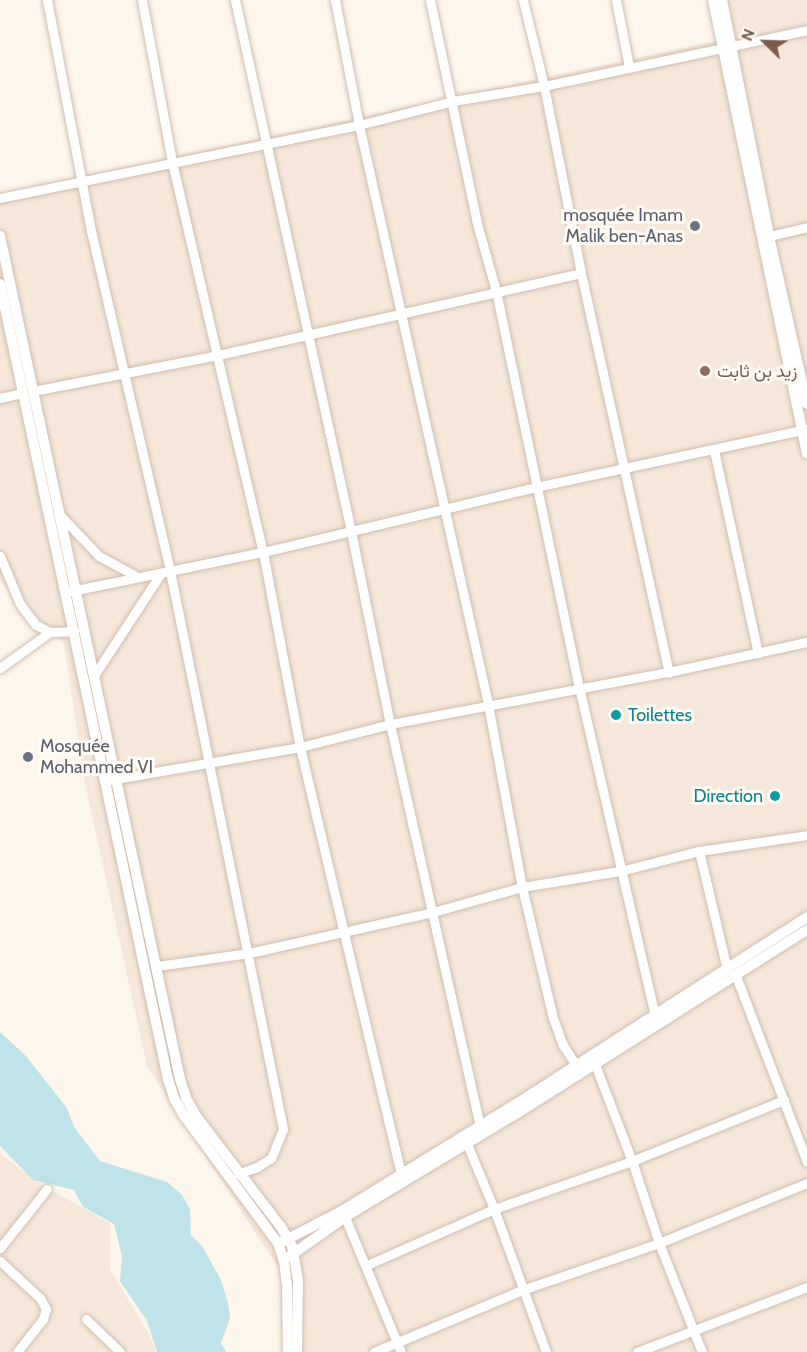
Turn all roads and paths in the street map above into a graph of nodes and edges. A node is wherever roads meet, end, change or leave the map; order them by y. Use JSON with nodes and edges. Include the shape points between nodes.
{"nodes":[{"id":1,"x":47,"y":0,"type":"edge"},
{"id":2,"x":142,"y":0,"type":"edge"},
{"id":3,"x":235,"y":0,"type":"edge"},
{"id":4,"x":335,"y":0,"type":"edge"},
{"id":5,"x":430,"y":0,"type":"edge"},
{"id":6,"x":523,"y":0,"type":"edge"},
{"id":7,"x":616,"y":0,"type":"edge"},
{"id":8,"x":713,"y":0,"type":"edge"},
{"id":9,"x":722,"y":0,"type":"edge"},
{"id":10,"x":807,"y":30,"type":"edge"},
{"id":11,"x":728,"y":47,"type":"junction"},
{"id":12,"x":629,"y":67,"type":"junction"},
{"id":13,"x":544,"y":86,"type":"junction"},
{"id":14,"x":453,"y":101,"type":"junction"},
{"id":15,"x":359,"y":125,"type":"junction"},
{"id":16,"x":265,"y":143,"type":"junction"},
{"id":17,"x":172,"y":162,"type":"junction"},
{"id":18,"x":82,"y":182,"type":"junction"},
{"id":19,"x":0,"y":198,"type":"edge"},
{"id":20,"x":807,"y":227,"type":"edge"},
{"id":21,"x":0,"y":236,"type":"edge"},
{"id":22,"x":769,"y":236,"type":"junction"},
{"id":23,"x":581,"y":273,"type":"junction"},
{"id":24,"x":0,"y":284,"type":"edge"},
{"id":25,"x":496,"y":291,"type":"junction"},
{"id":26,"x":402,"y":315,"type":"junction"},
{"id":27,"x":306,"y":334,"type":"junction"},
{"id":28,"x":218,"y":355,"type":"junction"},
{"id":29,"x":122,"y":373,"type":"junction"},
{"id":30,"x":28,"y":392,"type":"junction"},
{"id":31,"x":0,"y":398,"type":"edge"},
{"id":32,"x":807,"y":404,"type":"edge"},
{"id":33,"x":34,"y":418,"type":"junction"},
{"id":34,"x":804,"y":430,"type":"edge"},
{"id":35,"x":714,"y":450,"type":"junction"},
{"id":36,"x":807,"y":453,"type":"edge"},
{"id":37,"x":623,"y":470,"type":"junction"},
{"id":38,"x":536,"y":487,"type":"junction"},
{"id":39,"x":444,"y":510,"type":"junction"},
{"id":40,"x":59,"y":514,"type":"junction"},
{"id":41,"x":351,"y":531,"type":"junction"},
{"id":42,"x":263,"y":552,"type":"junction"},
{"id":43,"x":0,"y":556,"type":"edge"},
{"id":44,"x":166,"y":572,"type":"junction"},
{"id":45,"x":138,"y":577,"type":"junction"},
{"id":46,"x":77,"y":590,"type":"junction"},
{"id":47,"x":64,"y":593,"type":"junction"},
{"id":48,"x":74,"y":631,"type":"junction"},
{"id":49,"x":50,"y":632,"type":"junction"},
{"id":50,"x":807,"y":642,"type":"edge"},
{"id":51,"x":758,"y":653,"type":"junction"},
{"id":52,"x":0,"y":668,"type":"edge"},
{"id":53,"x":669,"y":672,"type":"junction"},
{"id":54,"x":95,"y":674,"type":"junction"},
{"id":55,"x":579,"y":687,"type":"junction"},
{"id":56,"x":488,"y":704,"type":"junction"},
{"id":57,"x":390,"y":724,"type":"junction"},
{"id":58,"x":300,"y":747,"type":"junction"},
{"id":59,"x":210,"y":763,"type":"junction"},
{"id":60,"x":110,"y":780,"type":"junction"},
{"id":61,"x":807,"y":836,"type":"edge"},
{"id":62,"x":699,"y":852,"type":"junction"},
{"id":63,"x":620,"y":871,"type":"junction"},
{"id":64,"x":522,"y":887,"type":"junction"},
{"id":65,"x":433,"y":912,"type":"junction"},
{"id":66,"x":807,"y":917,"type":"edge"},
{"id":67,"x":344,"y":930,"type":"junction"},
{"id":68,"x":807,"y":930,"type":"edge"},
{"id":69,"x":249,"y":953,"type":"junction"},
{"id":70,"x":156,"y":966,"type":"junction"},
{"id":71,"x":732,"y":972,"type":"junction"},
{"id":72,"x":655,"y":1015,"type":"junction"},
{"id":73,"x":593,"y":1060,"type":"junction"},
{"id":74,"x":579,"y":1069,"type":"junction"},
{"id":75,"x":784,"y":1100,"type":"junction"},
{"id":76,"x":480,"y":1126,"type":"junction"},
{"id":77,"x":467,"y":1144,"type":"junction"},
{"id":78,"x":632,"y":1161,"type":"junction"},
{"id":79,"x":807,"y":1162,"type":"edge"},
{"id":80,"x":401,"y":1173,"type":"junction"},
{"id":81,"x":238,"y":1174,"type":"junction"},
{"id":82,"x":807,"y":1183,"type":"edge"},
{"id":83,"x":47,"y":1190,"type":"dead end"},
{"id":84,"x":494,"y":1209,"type":"junction"},
{"id":85,"x":345,"y":1217,"type":"junction"},
{"id":86,"x":283,"y":1241,"type":"junction"},
{"id":87,"x":659,"y":1244,"type":"junction"},
{"id":88,"x":0,"y":1248,"type":"edge"},
{"id":89,"x":294,"y":1253,"type":"junction"},
{"id":90,"x":0,"y":1261,"type":"edge"},
{"id":91,"x":284,"y":1261,"type":"junction"},
{"id":92,"x":367,"y":1265,"type":"junction"},
{"id":93,"x":807,"y":1287,"type":"edge"},
{"id":94,"x":522,"y":1290,"type":"junction"},
{"id":95,"x":86,"y":1319,"type":"dead end"},
{"id":96,"x":694,"y":1332,"type":"junction"},
{"id":97,"x":399,"y":1348,"type":"edge"},
{"id":98,"x":17,"y":1352,"type":"edge"},
{"id":99,"x":120,"y":1352,"type":"edge"},
{"id":100,"x":288,"y":1352,"type":"edge"},
{"id":101,"x":297,"y":1352,"type":"edge"},
{"id":102,"x":374,"y":1352,"type":"edge"},
{"id":103,"x":546,"y":1352,"type":"edge"},
{"id":104,"x":637,"y":1352,"type":"edge"},
{"id":105,"x":702,"y":1352,"type":"edge"}],
"edges":[{"from":1,"to":18,"type":"street"},
{"from":2,"to":17,"type":"street"},
{"from":3,"to":16,"type":"street"},
{"from":4,"to":15,"type":"street"},
{"from":5,"to":14,"type":"street"},
{"from":6,"to":13,"type":"street"},
{"from":7,"to":12,"type":"street"},
{"from":8,"to":11,"type":"street"},
{"from":9,"to":11,"type":"street"},
{"from":10,"to":11,"type":"street"},
{"from":11,"to":12,"type":"street"},
{"from":11,"to":22,"type":"street"},
{"from":11,"to":34,"type":"street"},
{"from":12,"to":13,"type":"street"},
{"from":13,"to":14,"type":"street"},
{"from":13,"to":23,"type":"street"},
{"from":14,"to":15,"type":"street"},
{"from":14,"to":25,"type":"street","via":[[477,227]]},
{"from":15,"to":16,"type":"street"},
{"from":15,"to":26,"type":"street"},
{"from":16,"to":17,"type":"street"},
{"from":16,"to":27,"type":"street"},
{"from":17,"to":18,"type":"street"},
{"from":17,"to":28,"type":"street"},
{"from":18,"to":19,"type":"street"},
{"from":18,"to":29,"type":"street"},
{"from":20,"to":22,"type":"street"},
{"from":21,"to":30,"type":"street"},
{"from":22,"to":32,"type":"street"},
{"from":23,"to":25,"type":"street"},
{"from":23,"to":37,"type":"street"},
{"from":24,"to":30,"type":"street"},
{"from":25,"to":26,"type":"street"},
{"from":25,"to":38,"type":"street"},
{"from":26,"to":27,"type":"street"},
{"from":26,"to":39,"type":"street"},
{"from":27,"to":28,"type":"street"},
{"from":27,"to":41,"type":"street"},
{"from":28,"to":29,"type":"street"},
{"from":28,"to":42,"type":"street"},
{"from":29,"to":30,"type":"street"},
{"from":29,"to":44,"type":"street"},
{"from":30,"to":31,"type":"street"},
{"from":30,"to":33,"type":"street"},
{"from":33,"to":40,"type":"street"},
{"from":33,"to":47,"type":"street"},
{"from":34,"to":35,"type":"street"},
{"from":34,"to":36,"type":"street"},
{"from":35,"to":37,"type":"street"},
{"from":35,"to":51,"type":"street"},
{"from":37,"to":38,"type":"street"},
{"from":37,"to":53,"type":"street"},
{"from":38,"to":39,"type":"street"},
{"from":38,"to":55,"type":"street"},
{"from":39,"to":41,"type":"street"},
{"from":39,"to":56,"type":"street"},
{"from":40,"to":45,"type":"street","via":[[99,556]]},
{"from":40,"to":46,"type":"street"},
{"from":41,"to":42,"type":"street"},
{"from":41,"to":57,"type":"street"},
{"from":42,"to":44,"type":"street"},
{"from":42,"to":58,"type":"street"},
{"from":43,"to":49,"type":"street","via":[[25,613]]},
{"from":44,"to":45,"type":"street"},
{"from":44,"to":54,"type":"street"},
{"from":44,"to":59,"type":"street"},
{"from":45,"to":46,"type":"street"},
{"from":46,"to":47,"type":"street"},
{"from":46,"to":54,"type":"street"},
{"from":47,"to":48,"type":"street"},
{"from":48,"to":49,"type":"street"},
{"from":48,"to":60,"type":"street"},
{"from":49,"to":52,"type":"street"},
{"from":50,"to":51,"type":"street"},
{"from":51,"to":53,"type":"street"},
{"from":53,"to":55,"type":"street"},
{"from":54,"to":60,"type":"street"},
{"from":55,"to":56,"type":"street"},
{"from":55,"to":63,"type":"street"},
{"from":56,"to":57,"type":"street"},
{"from":56,"to":64,"type":"street"},
{"from":57,"to":58,"type":"street"},
{"from":57,"to":65,"type":"street"},
{"from":58,"to":59,"type":"street"},
{"from":58,"to":67,"type":"street"},
{"from":59,"to":60,"type":"street"},
{"from":59,"to":69,"type":"street"},
{"from":60,"to":70,"type":"street"},
{"from":60,"to":86,"type":"street","via":[[175,1100]]},
{"from":61,"to":62,"type":"street"},
{"from":62,"to":63,"type":"street"},
{"from":62,"to":71,"type":"street"},
{"from":63,"to":64,"type":"street"},
{"from":63,"to":72,"type":"street"},
{"from":64,"to":65,"type":"street"},
{"from":64,"to":74,"type":"street","via":[[553,1018],[563,1045]]},
{"from":65,"to":67,"type":"street"},
{"from":65,"to":76,"type":"street"},
{"from":66,"to":71,"type":"street"},
{"from":67,"to":69,"type":"street"},
{"from":67,"to":80,"type":"street"},
{"from":68,"to":71,"type":"street"},
{"from":69,"to":70,"type":"street"},
{"from":69,"to":81,"type":"street","via":[[283,1129],[271,1158]]},
{"from":70,"to":81,"type":"street","via":[[186,1098]]},
{"from":71,"to":72,"type":"street"},
{"from":71,"to":73,"type":"street"},
{"from":71,"to":75,"type":"street"},
{"from":72,"to":73,"type":"street"},
{"from":73,"to":74,"type":"street"},
{"from":73,"to":78,"type":"street"},
{"from":74,"to":76,"type":"street"},
{"from":74,"to":77,"type":"street"},
{"from":75,"to":78,"type":"street"},
{"from":75,"to":79,"type":"street"},
{"from":76,"to":80,"type":"street"},
{"from":77,"to":84,"type":"street"},
{"from":77,"to":85,"type":"street"},
{"from":78,"to":84,"type":"street"},
{"from":78,"to":87,"type":"street"},
{"from":80,"to":86,"type":"street","via":[[342,1211]]},
{"from":81,"to":86,"type":"street"},
{"from":82,"to":87,"type":"street"},
{"from":83,"to":88,"type":"street"},
{"from":84,"to":92,"type":"street"},
{"from":84,"to":94,"type":"street"},
{"from":85,"to":89,"type":"street"},
{"from":85,"to":92,"type":"street"},
{"from":86,"to":89,"type":"street"},
{"from":86,"to":91,"type":"street"},
{"from":87,"to":94,"type":"street"},
{"from":87,"to":96,"type":"street"},
{"from":89,"to":91,"type":"street"},
{"from":89,"to":101,"type":"street","via":[[298,1281]]},
{"from":90,"to":98,"type":"street","via":[[40,1298],[46,1309],[44,1319]]},
{"from":91,"to":100,"type":"street"},
{"from":92,"to":97,"type":"street"},
{"from":93,"to":96,"type":"street"},
{"from":94,"to":97,"type":"street"},
{"from":94,"to":103,"type":"street"},
{"from":95,"to":99,"type":"street"},
{"from":96,"to":104,"type":"street"},
{"from":96,"to":105,"type":"street"},
{"from":97,"to":102,"type":"street"}]}
